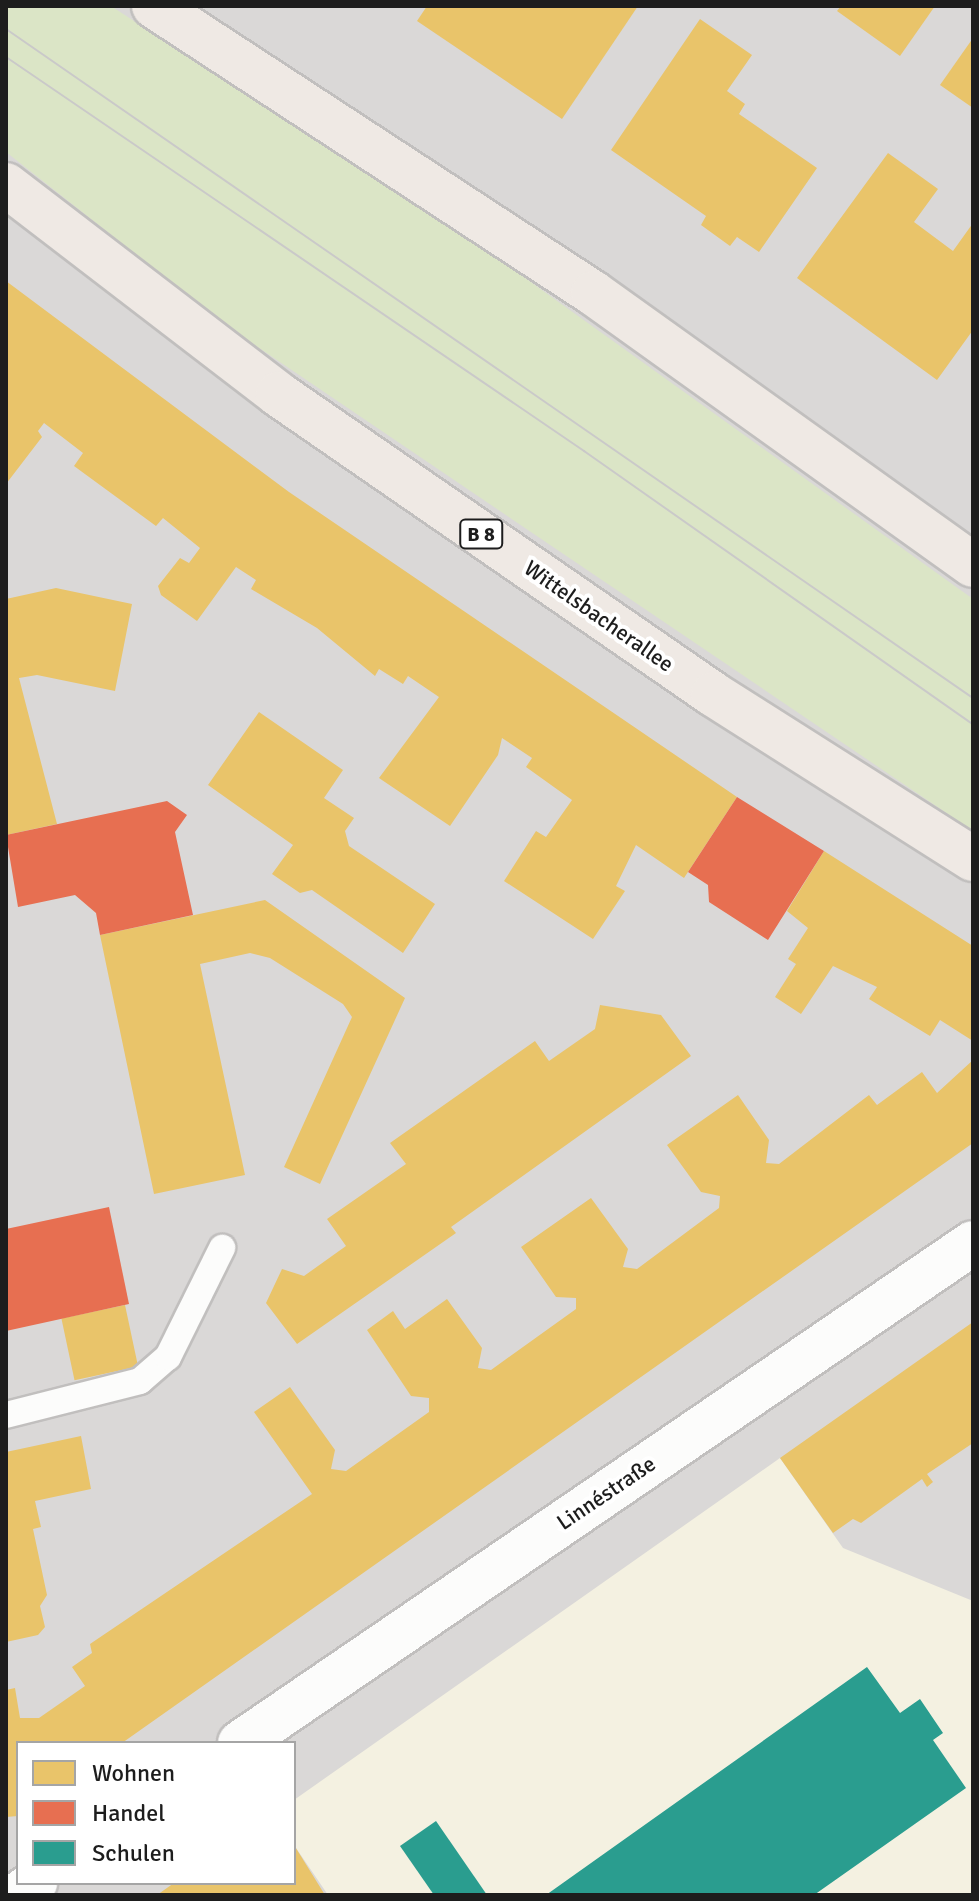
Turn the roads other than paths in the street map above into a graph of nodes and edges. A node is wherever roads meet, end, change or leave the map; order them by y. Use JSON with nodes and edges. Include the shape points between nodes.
{"nodes":[{"id":1,"x":154,"y":6,"type":"edge"},
{"id":2,"x":6,"y":185,"type":"edge"},
{"id":3,"x":973,"y":565,"type":"edge"},
{"id":4,"x":973,"y":859,"type":"edge"},
{"id":5,"x":973,"y":1243,"type":"edge"},
{"id":6,"x":222,"y":1248,"type":"dead end"},
{"id":7,"x":6,"y":1415,"type":"edge"},
{"id":8,"x":243,"y":1741,"type":"edge"}],
"edges":[{"from":1,"to":3,"type":"main road","via":[[593,293]]},
{"from":2,"to":4,"type":"main road","name":"Wittelsbacherallee","number":"B 8","via":[[278,394],[713,694]]},
{"from":5,"to":8,"type":"street","name":"Linnéstraße"},
{"from":6,"to":7,"type":"lane","via":[[168,1357],[140,1381]]}]}
